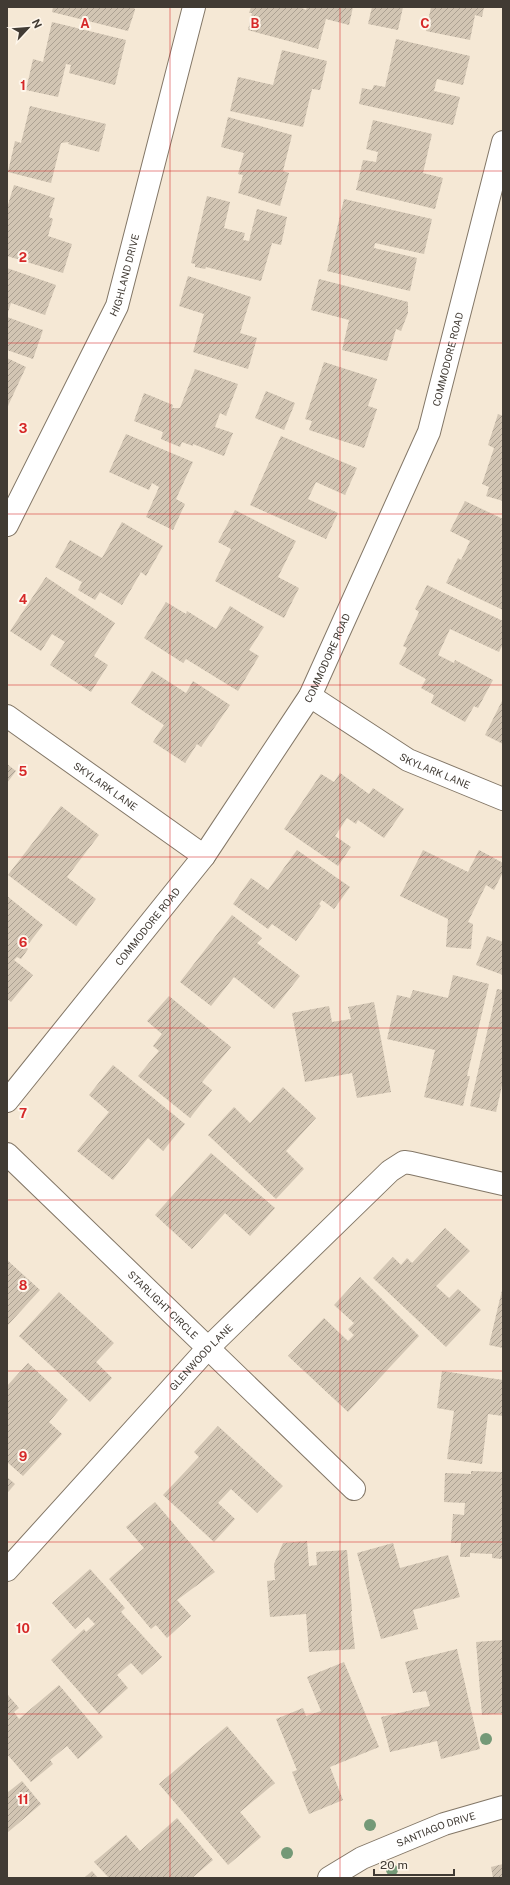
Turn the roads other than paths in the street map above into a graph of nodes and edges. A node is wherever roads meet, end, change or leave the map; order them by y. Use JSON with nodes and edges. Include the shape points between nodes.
{"nodes":[{"id":1,"x":194,"y":7,"type":"edge"},
{"id":2,"x":503,"y":142,"type":"edge"},
{"id":3,"x":9,"y":519,"type":"edge"},
{"id":4,"x":310,"y":696,"type":"junction"},
{"id":5,"x":7,"y":716,"type":"edge"},
{"id":6,"x":503,"y":799,"type":"edge"},
{"id":7,"x":204,"y":856,"type":"junction"},
{"id":8,"x":7,"y":1101,"type":"edge"},
{"id":9,"x":7,"y":1154,"type":"edge"},
{"id":10,"x":503,"y":1184,"type":"edge"},
{"id":11,"x":208,"y":1348,"type":"junction"},
{"id":12,"x":354,"y":1489,"type":"dead end"},
{"id":13,"x":7,"y":1570,"type":"edge"},
{"id":14,"x":503,"y":1807,"type":"edge"},
{"id":15,"x":329,"y":1878,"type":"edge"}],
"edges":[{"from":1,"to":3,"type":"street","name":"HIGHLAND DRIVE","via":[[117,306]]},
{"from":2,"to":4,"type":"street","name":"COMMODORE ROAD","via":[[429,432]]},
{"from":4,"to":6,"type":"street","name":"SKYLARK LANE","via":[[408,760]]},
{"from":4,"to":7,"type":"street","name":"COMMODORE ROAD"},
{"from":5,"to":7,"type":"street","name":"SKYLARK LANE"},
{"from":7,"to":8,"type":"street","name":"COMMODORE ROAD"},
{"from":9,"to":11,"type":"street","name":"STARLIGHT CIRCLE"},
{"from":10,"to":11,"type":"street","name":"GLENWOOD LANE","via":[[404,1162],[390,1171]]},
{"from":11,"to":12,"type":"street","name":"STARLIGHT CIRCLE"},
{"from":11,"to":13,"type":"street","name":"GLENWOOD LANE"},
{"from":14,"to":15,"type":"street","name":"SANTIAGO DRIVE","via":[[444,1824],[362,1858]]}]}
